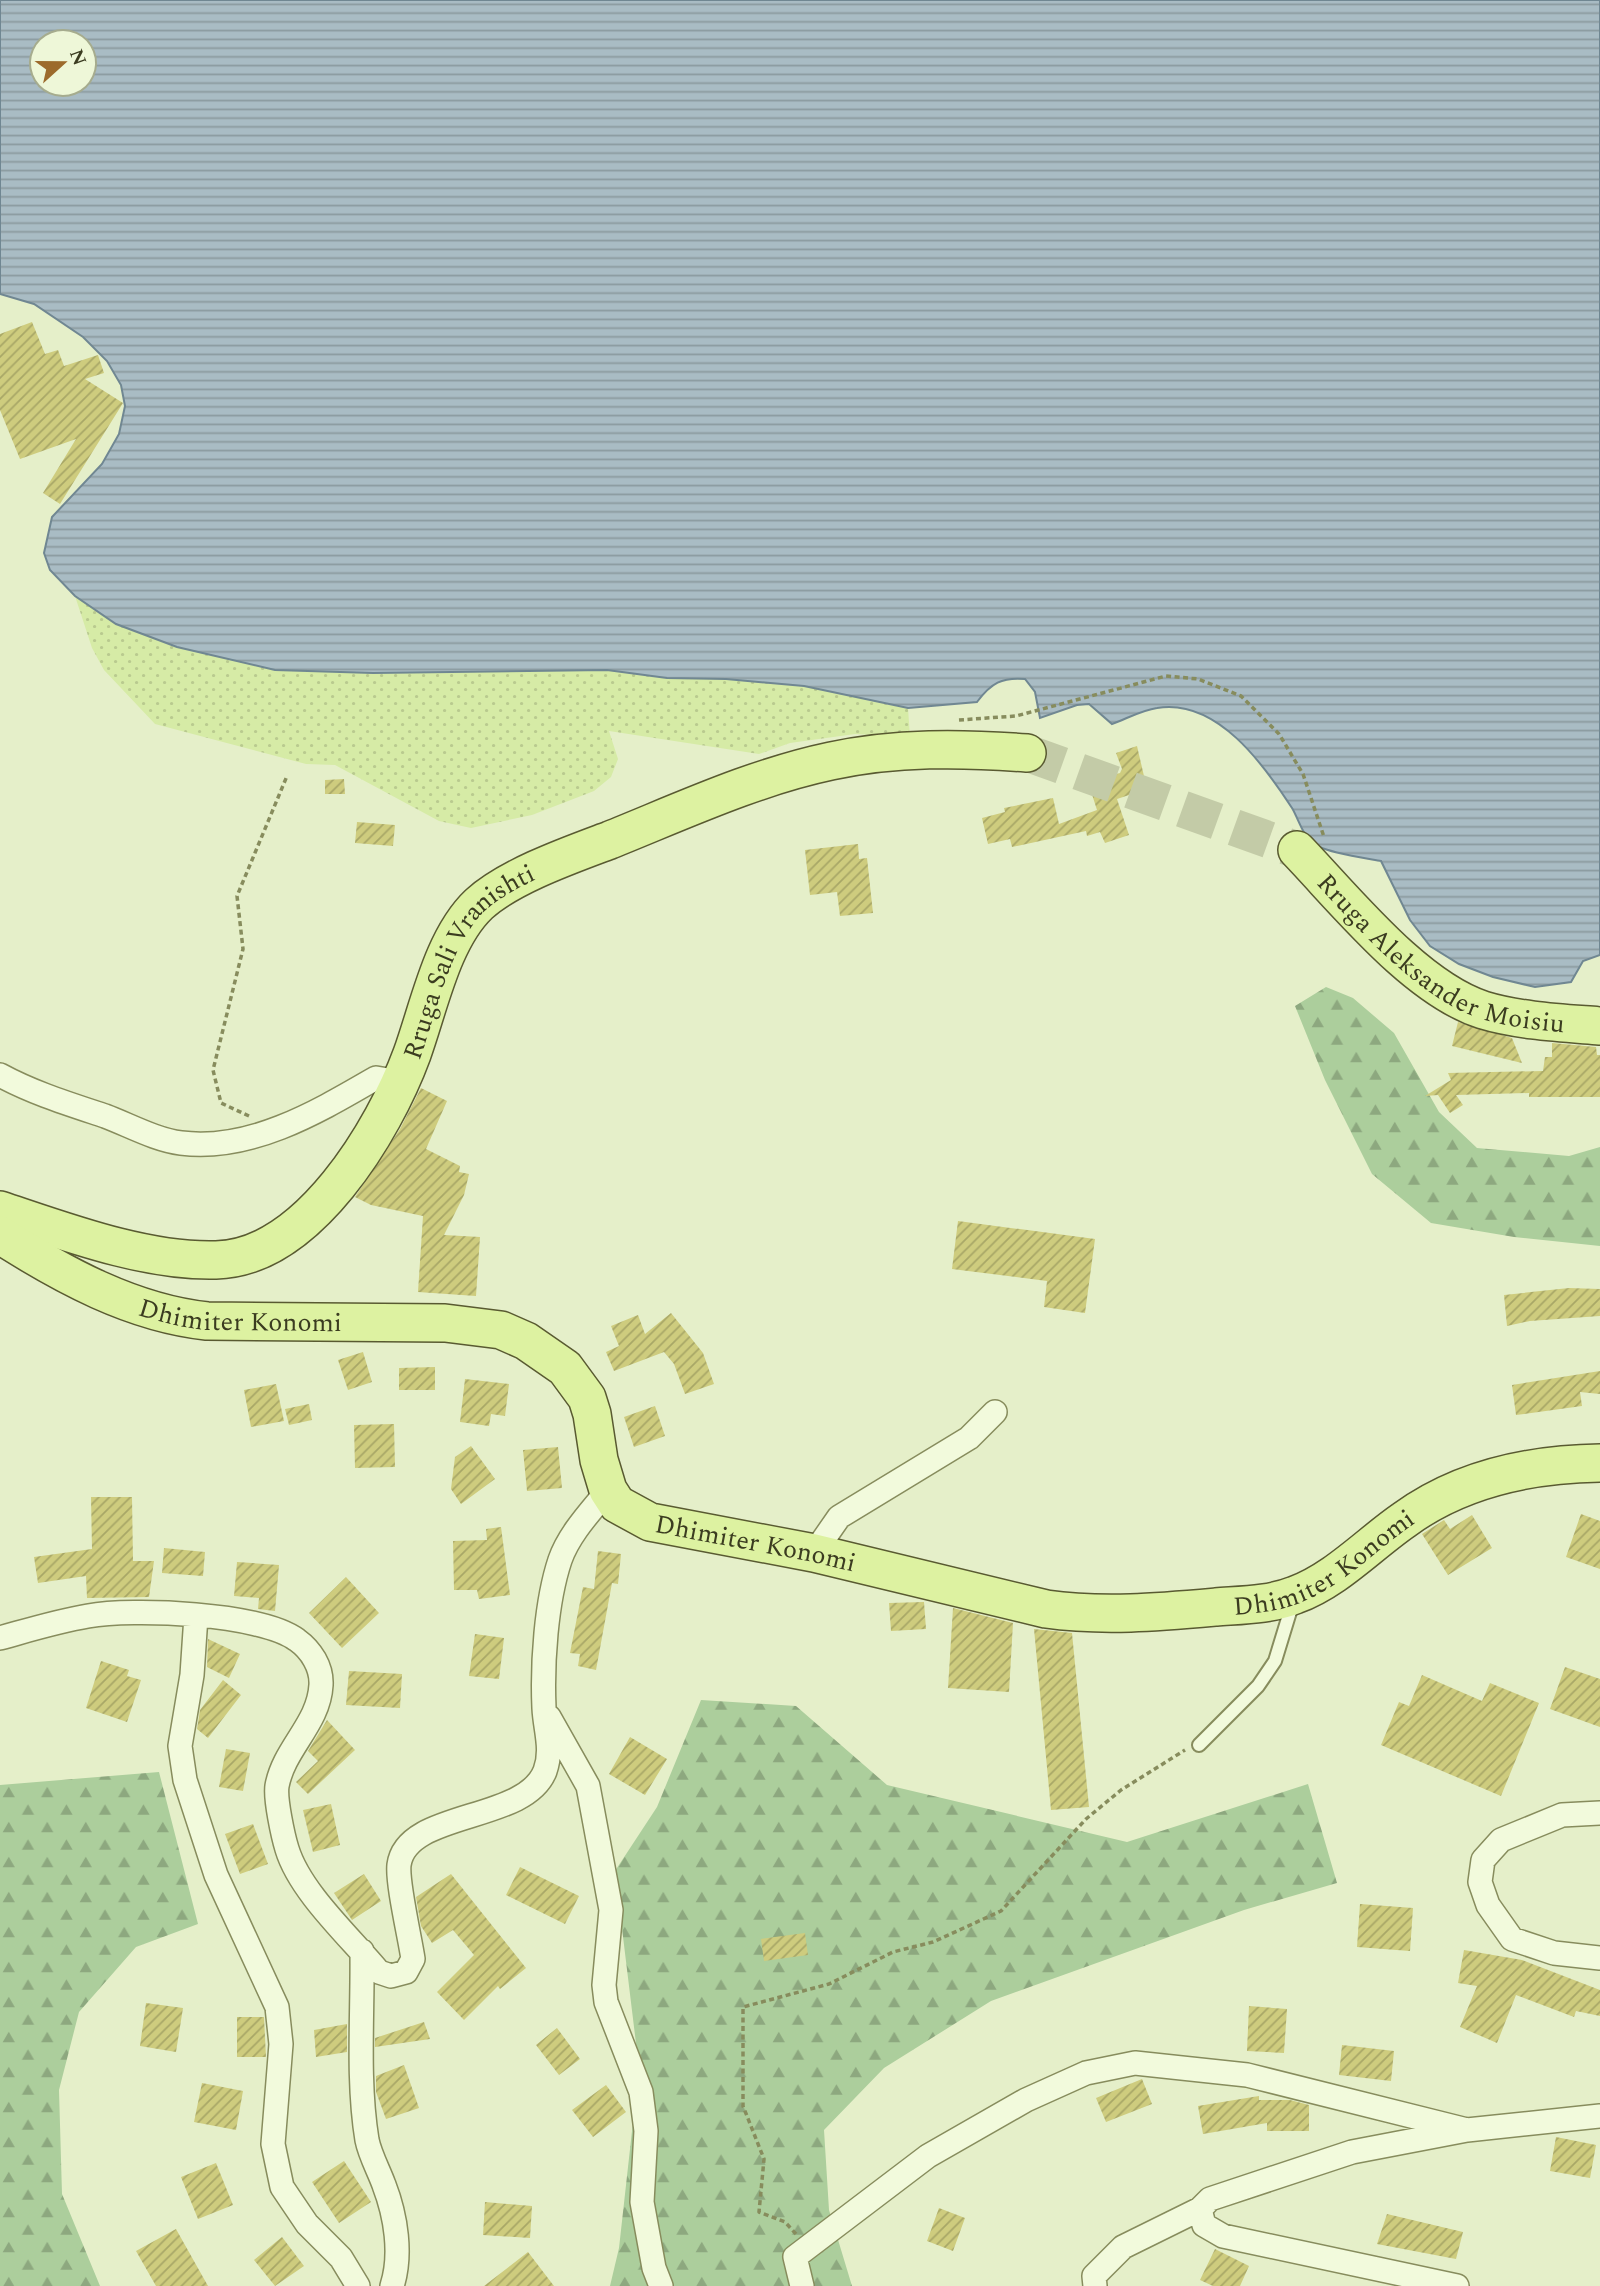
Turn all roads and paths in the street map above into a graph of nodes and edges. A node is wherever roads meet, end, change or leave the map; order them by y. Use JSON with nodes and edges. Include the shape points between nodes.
{"nodes":[{"id":1,"x":1040,"y":707,"type":"dead end"},
{"id":2,"x":1027,"y":753,"type":"tunnel mouth"},
{"id":3,"x":287,"y":776,"type":"dead end"},
{"id":4,"x":1311,"y":844,"type":"joint"},
{"id":5,"x":1600,"y":1026,"type":"edge"},
{"id":6,"x":0,"y":1075,"type":"edge"},
{"id":7,"x":400,"y":1082,"type":"junction"},
{"id":8,"x":284,"y":1126,"type":"junction"},
{"id":9,"x":0,"y":1210,"type":"edge"},
{"id":10,"x":0,"y":1235,"type":"edge"},
{"id":11,"x":995,"y":1412,"type":"dead end"},
{"id":12,"x":1600,"y":1464,"type":"edge"},
{"id":13,"x":608,"y":1490,"type":"junction"},
{"id":14,"x":814,"y":1553,"type":"junction"},
{"id":15,"x":1295,"y":1595,"type":"junction"},
{"id":16,"x":195,"y":1616,"type":"junction"},
{"id":17,"x":0,"y":1638,"type":"edge"},
{"id":18,"x":544,"y":1709,"type":"junction"},
{"id":19,"x":1210,"y":1733,"type":"junction"},
{"id":20,"x":1199,"y":1745,"type":"dead end"},
{"id":21,"x":1600,"y":1813,"type":"edge"},
{"id":22,"x":362,"y":1951,"type":"junction"},
{"id":23,"x":1600,"y":1958,"type":"edge"},
{"id":24,"x":1600,"y":2116,"type":"edge"},
{"id":25,"x":1466,"y":2130,"type":"junction"},
{"id":26,"x":1200,"y":2209,"type":"junction"},
{"id":27,"x":795,"y":2257,"type":"junction"},
{"id":28,"x":358,"y":2286,"type":"edge"},
{"id":29,"x":392,"y":2286,"type":"edge"},
{"id":30,"x":661,"y":2286,"type":"edge"},
{"id":31,"x":802,"y":2286,"type":"edge"},
{"id":32,"x":1095,"y":2286,"type":"edge"},
{"id":33,"x":1457,"y":2286,"type":"edge"}],
"edges":[{"from":1,"to":4,"type":"path","via":[[1166,676],[1198,679],[1241,696],[1279,734],[1303,774]]},
{"from":2,"to":7,"type":"main road","name":"Rruga Sali Vranishti","via":[[904,750],[830,761],[729,792],[576,853],[500,889],[479,904],[457,930]]},
{"from":3,"to":8,"type":"path","via":[[237,896],[243,949],[213,1070],[221,1103]]},
{"from":4,"to":5,"type":"main road","name":"Rruga Aleksander Moisiu","via":[[1390,946],[1442,990],[1483,1010]]},
{"from":6,"to":8,"type":"street","via":[[45,1096],[179,1143],[229,1141]]},
{"from":7,"to":8,"type":"street","via":[[376,1078]]},
{"from":7,"to":9,"type":"main road","name":"Rruga Sali Vranishti","via":[[345,1176],[304,1222],[256,1251],[218,1260],[172,1257],[77,1236]]},
{"from":10,"to":13,"type":"main road","name":"Dhimiter Konomi","via":[[113,1297],[174,1318],[445,1323],[501,1330],[547,1354],[577,1384],[592,1414],[598,1460]]},
{"from":11,"to":14,"type":"street","via":[[970,1438],[839,1517]]},
{"from":12,"to":15,"type":"main road","name":"Dhimiter Konomi","via":[[1529,1470],[1463,1488],[1404,1519],[1337,1571]]},
{"from":13,"to":14,"type":"main road","name":"Dhimiter Konomi","via":[[617,1504],[650,1522]]},
{"from":13,"to":18,"type":"street","via":[[572,1536],[560,1560],[548,1626]]},
{"from":14,"to":15,"type":"main road","name":"Dhimiter Konomi","via":[[1046,1609],[1085,1614],[1269,1602]]},
{"from":15,"to":19,"type":"lane","via":[[1275,1661],[1258,1686]]},
{"from":16,"to":17,"type":"street","via":[[140,1611],[88,1616]]},
{"from":16,"to":22,"type":"street","via":[[267,1627],[295,1638],[313,1655],[321,1681],[318,1707],[284,1766],[277,1788],[287,1849],[301,1879]]},
{"from":16,"to":28,"type":"street","via":[[192,1675],[180,1746],[185,1780],[216,1875],[278,2007],[281,2044],[273,2144],[282,2187],[307,2224],[341,2258]]},
{"from":18,"to":22,"type":"street","via":[[550,1747],[544,1773],[528,1791],[422,1834],[405,1847],[399,1865],[413,1959],[406,1972],[391,1976],[379,1972]]},
{"from":18,"to":30,"type":"street","via":[[588,1786],[611,1910],[606,2002],[641,2092],[646,2131],[642,2202]]},
{"from":19,"to":20,"type":"lane"},
{"from":19,"to":27,"type":"path","via":[[1121,1790],[1086,1819],[1001,1911],[933,1942],[893,1952],[829,1984],[743,2007],[743,2106],[764,2159],[759,2212],[785,2222],[796,2234]]},
{"from":21,"to":23,"type":"street","via":[[1562,1815],[1501,1840],[1483,1860],[1480,1882],[1488,1905],[1512,1939],[1554,1953]]},
{"from":22,"to":29,"type":"street","via":[[364,2115],[368,2143],[394,2222],[397,2264]]},
{"from":24,"to":25,"type":"street"},
{"from":25,"to":26,"type":"street","via":[[1352,2152],[1210,2199]]},
{"from":25,"to":27,"type":"street","via":[[1247,2075],[1135,2063],[1086,2073],[1026,2100],[939,2150]]},
{"from":26,"to":32,"type":"street","via":[[1123,2247],[1094,2276]]},
{"from":26,"to":33,"type":"street","via":[[1204,2225],[1223,2236]]},
{"from":27,"to":31,"type":"street"}]}
